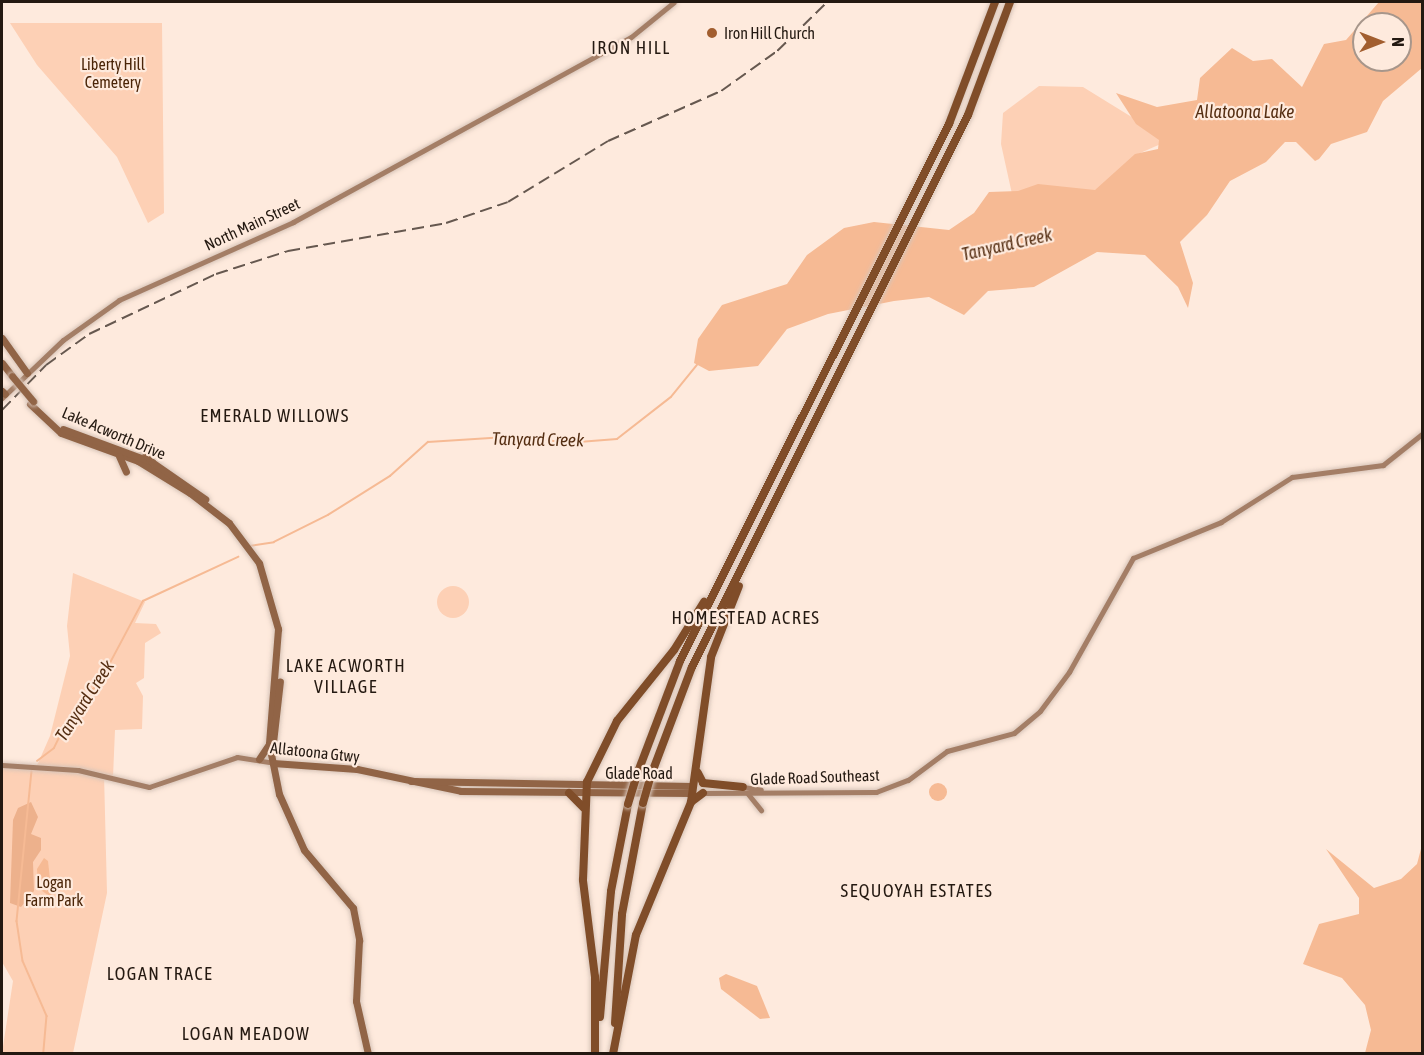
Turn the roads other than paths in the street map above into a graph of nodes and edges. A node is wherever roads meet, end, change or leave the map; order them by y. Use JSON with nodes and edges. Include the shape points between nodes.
{"nodes":[{"id":1,"x":674,"y":2,"type":"edge"},
{"id":2,"x":995,"y":2,"type":"edge"},
{"id":3,"x":1010,"y":2,"type":"edge"},
{"id":4,"x":2,"y":338,"type":"edge"},
{"id":5,"x":2,"y":363,"type":"edge"},
{"id":6,"x":2,"y":370,"type":"edge"},
{"id":7,"x":27,"y":373,"type":"junction"},
{"id":8,"x":11,"y":378,"type":"junction"},
{"id":9,"x":3,"y":394,"type":"edge"},
{"id":10,"x":31,"y":403,"type":"junction"},
{"id":11,"x":1422,"y":434,"type":"edge"},
{"id":12,"x":142,"y":446,"type":"dead end"},
{"id":13,"x":115,"y":453,"type":"junction"},
{"id":14,"x":154,"y":463,"type":"junction"},
{"id":15,"x":126,"y":472,"type":"dead end"},
{"id":16,"x":767,"y":518,"type":"junction"},
{"id":17,"x":240,"y":532,"type":"junction"},
{"id":18,"x":261,"y":562,"type":"junction"},
{"id":19,"x":723,"y":574,"type":"junction"},
{"id":20,"x":269,"y":744,"type":"junction"},
{"id":21,"x":272,"y":752,"type":"junction"},
{"id":22,"x":259,"y":759,"type":"junction"},
{"id":23,"x":273,"y":763,"type":"junction"},
{"id":24,"x":2,"y":765,"type":"edge"},
{"id":25,"x":294,"y":766,"type":"junction"},
{"id":26,"x":698,"y":774,"type":"junction"},
{"id":27,"x":411,"y":781,"type":"junction"},
{"id":28,"x":277,"y":785,"type":"junction"},
{"id":29,"x":743,"y":787,"type":"junction"},
{"id":30,"x":521,"y":789,"type":"junction"},
{"id":31,"x":587,"y":790,"type":"junction"},
{"id":32,"x":761,"y":790,"type":"junction"},
{"id":33,"x":569,"y":793,"type":"junction"},
{"id":34,"x":707,"y":793,"type":"junction"},
{"id":35,"x":691,"y":794,"type":"junction"},
{"id":36,"x":584,"y":809,"type":"junction"},
{"id":37,"x":761,"y":810,"type":"dead end"},
{"id":38,"x":368,"y":1053,"type":"edge"},
{"id":39,"x":597,"y":1053,"type":"edge"},
{"id":40,"x":613,"y":1053,"type":"edge"}],
"edges":[{"from":1,"to":7,"type":"street","name":"North Main Street","via":[[632,37],[293,222],[126,296]]},
{"from":2,"to":19,"type":"highway","via":[[946,131]]},
{"from":3,"to":16,"type":"highway","via":[[965,122]]},
{"from":4,"to":7,"type":"main road"},
{"from":5,"to":8,"type":"main road","name":"Lake Acworth Drive"},
{"from":6,"to":8,"type":"main road","name":"Lake Acworth Drive"},
{"from":7,"to":9,"type":"street","name":"North Main Street"},
{"from":8,"to":10,"type":"main road","name":"Lake Acworth Drive","bridge":true},
{"from":10,"to":13,"type":"main road","name":"Lake Acworth Drive","via":[[61,433]]},
{"from":10,"to":14,"type":"main road","name":"Lake Acworth Drive","via":[[69,432]]},
{"from":11,"to":32,"type":"street","name":"Glade Road Southeast","via":[[1383,465],[1292,477],[1221,522],[1133,558],[1069,672],[1040,711],[1014,734],[947,752],[908,780],[876,792]]},
{"from":12,"to":14,"type":"main road"},
{"from":13,"to":15,"type":"main road","via":[[126,461]]},
{"from":13,"to":17,"type":"main road","name":"Lake Acworth Drive","via":[[165,476]]},
{"from":14,"to":17,"type":"main road","name":"Lake Acworth Drive","via":[[169,471]]},
{"from":16,"to":26,"type":"highway","via":[[713,646]]},
{"from":16,"to":40,"type":"highway","bridge":true,"via":[[685,683],[650,778],[622,914]]},
{"from":17,"to":18,"type":"main road","name":"Lake Acworth Drive"},
{"from":18,"to":20,"type":"main road","name":"Lake Acworth Drive","via":[[278,629]]},
{"from":18,"to":21,"type":"main road","name":"Lake Acworth Drive","via":[[279,604],[282,657]]},
{"from":19,"to":31,"type":"highway","via":[[670,655],[610,732]]},
{"from":19,"to":39,"type":"highway","bridge":true,"via":[[669,685],[628,804],[610,902]]},
{"from":20,"to":21,"type":"main road","name":"Lake Acworth Drive"},
{"from":20,"to":22,"type":"main road"},
{"from":21,"to":23,"type":"main road","name":"Lake Acworth Drive"},
{"from":22,"to":23,"type":"street","name":"Allatoona Gtwy"},
{"from":22,"to":24,"type":"street","name":"Allatoona Gtwy","via":[[227,759],[149,787],[78,770]]},
{"from":23,"to":25,"type":"main road","name":"Allatoona Gtwy"},
{"from":23,"to":28,"type":"main road","name":"Lake Acworth Drive"},
{"from":25,"to":27,"type":"main road","name":"Allatoona Gtwy","via":[[357,769]]},
{"from":25,"to":28,"type":"main road","via":[[280,772]]},
{"from":26,"to":29,"type":"highway","via":[[703,783]]},
{"from":26,"to":35,"type":"highway"},
{"from":27,"to":30,"type":"main road"},
{"from":27,"to":30,"type":"main road","via":[[437,789]]},
{"from":28,"to":38,"type":"main road","name":"Lake Acworth Drive","via":[[304,850],[353,908],[359,940],[356,1001]]},
{"from":29,"to":32,"type":"street"},
{"from":29,"to":35,"type":"street"},
{"from":30,"to":31,"type":"main road"},
{"from":30,"to":33,"type":"main road"},
{"from":31,"to":33,"type":"main road"},
{"from":31,"to":35,"type":"main road","name":"Glade Road"},
{"from":31,"to":35,"type":"main road","name":"Glade Road"},
{"from":31,"to":36,"type":"highway"},
{"from":32,"to":34,"type":"street","name":"Glade Road Southeast"},
{"from":33,"to":36,"type":"highway"},
{"from":34,"to":35,"type":"highway"},
{"from":34,"to":37,"type":"street","via":[[752,795]]},
{"from":35,"to":40,"type":"highway","via":[[636,935]]},
{"from":36,"to":39,"type":"highway"}]}
